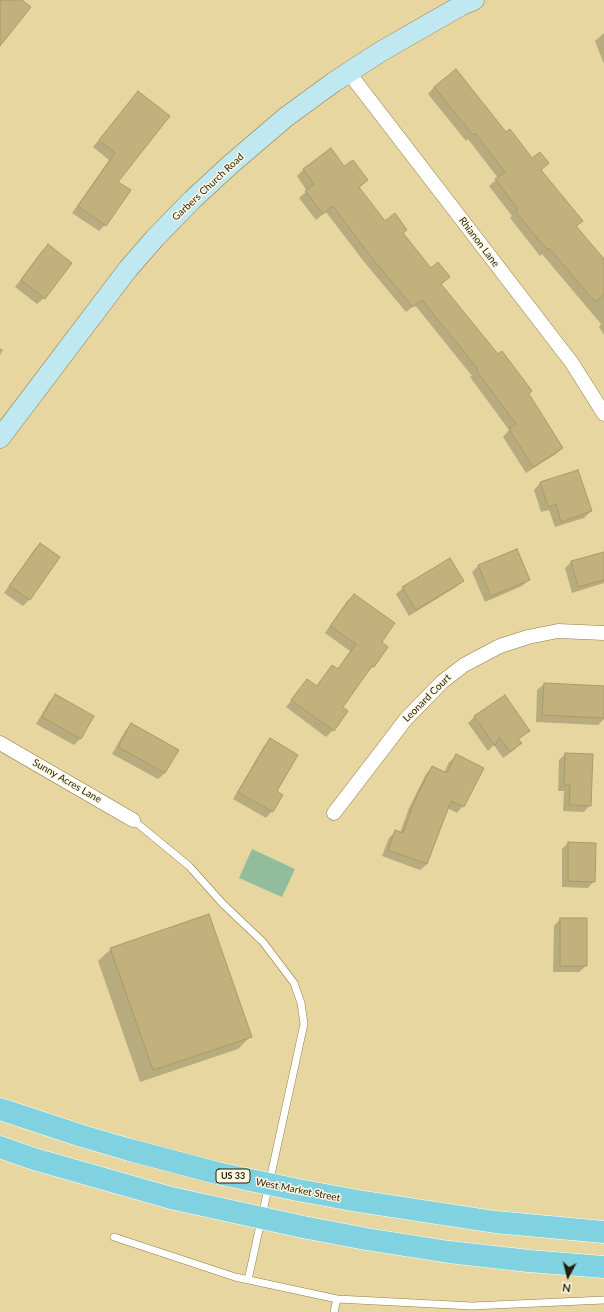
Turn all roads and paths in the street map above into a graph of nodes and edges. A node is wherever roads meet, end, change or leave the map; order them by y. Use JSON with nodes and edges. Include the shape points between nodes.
{"nodes":[{"id":1,"x":474,"y":0,"type":"edge"},
{"id":2,"x":349,"y":73,"type":"junction"},
{"id":3,"x":604,"y":414,"type":"edge"},
{"id":4,"x":0,"y":438,"type":"edge"},
{"id":5,"x":604,"y":633,"type":"edge"},
{"id":6,"x":0,"y":743,"type":"edge"},
{"id":7,"x":334,"y":814,"type":"dead end"},
{"id":8,"x":133,"y":820,"type":"joint"},
{"id":9,"x":0,"y":1110,"type":"edge"},
{"id":10,"x":0,"y":1147,"type":"edge"},
{"id":11,"x":269,"y":1184,"type":"junction"},
{"id":12,"x":261,"y":1218,"type":"junction"},
{"id":13,"x":604,"y":1232,"type":"edge"},
{"id":14,"x":114,"y":1237,"type":"dead end"},
{"id":15,"x":604,"y":1268,"type":"edge"},
{"id":16,"x":248,"y":1280,"type":"junction"},
{"id":17,"x":337,"y":1299,"type":"junction"},
{"id":18,"x":604,"y":1300,"type":"edge"},
{"id":19,"x":334,"y":1312,"type":"edge"}],
"edges":[{"from":1,"to":2,"type":"street","name":"Garbers Church Road","via":[[380,52]]},
{"from":2,"to":3,"type":"street","name":"Rhianon Lane","via":[[572,363]]},
{"from":2,"to":4,"type":"street","name":"Garbers Church Road","via":[[286,117],[192,200],[128,269]]},
{"from":5,"to":7,"type":"street","name":"Leonard Court","via":[[558,631],[528,637],[500,646],[464,665],[442,682],[406,719]]},
{"from":6,"to":8,"type":"street","name":"Sunny Acres Lane"},
{"from":8,"to":11,"type":"lane","via":[[189,866],[223,904],[263,942],[294,983],[301,1003],[304,1024]]},
{"from":9,"to":11,"type":"main road","name":"West Market Street","number":"US 33","via":[[130,1150]]},
{"from":10,"to":12,"type":"main road","via":[[171,1198]]},
{"from":11,"to":12,"type":"lane"},
{"from":11,"to":13,"type":"main road","name":"West Market Street","number":"US 33","via":[[487,1221]]},
{"from":12,"to":15,"type":"main road","via":[[423,1248]]},
{"from":12,"to":16,"type":"lane"},
{"from":14,"to":16,"type":"lane"},
{"from":16,"to":17,"type":"lane"},
{"from":17,"to":18,"type":"lane","via":[[472,1306]]},
{"from":17,"to":19,"type":"lane"}]}
